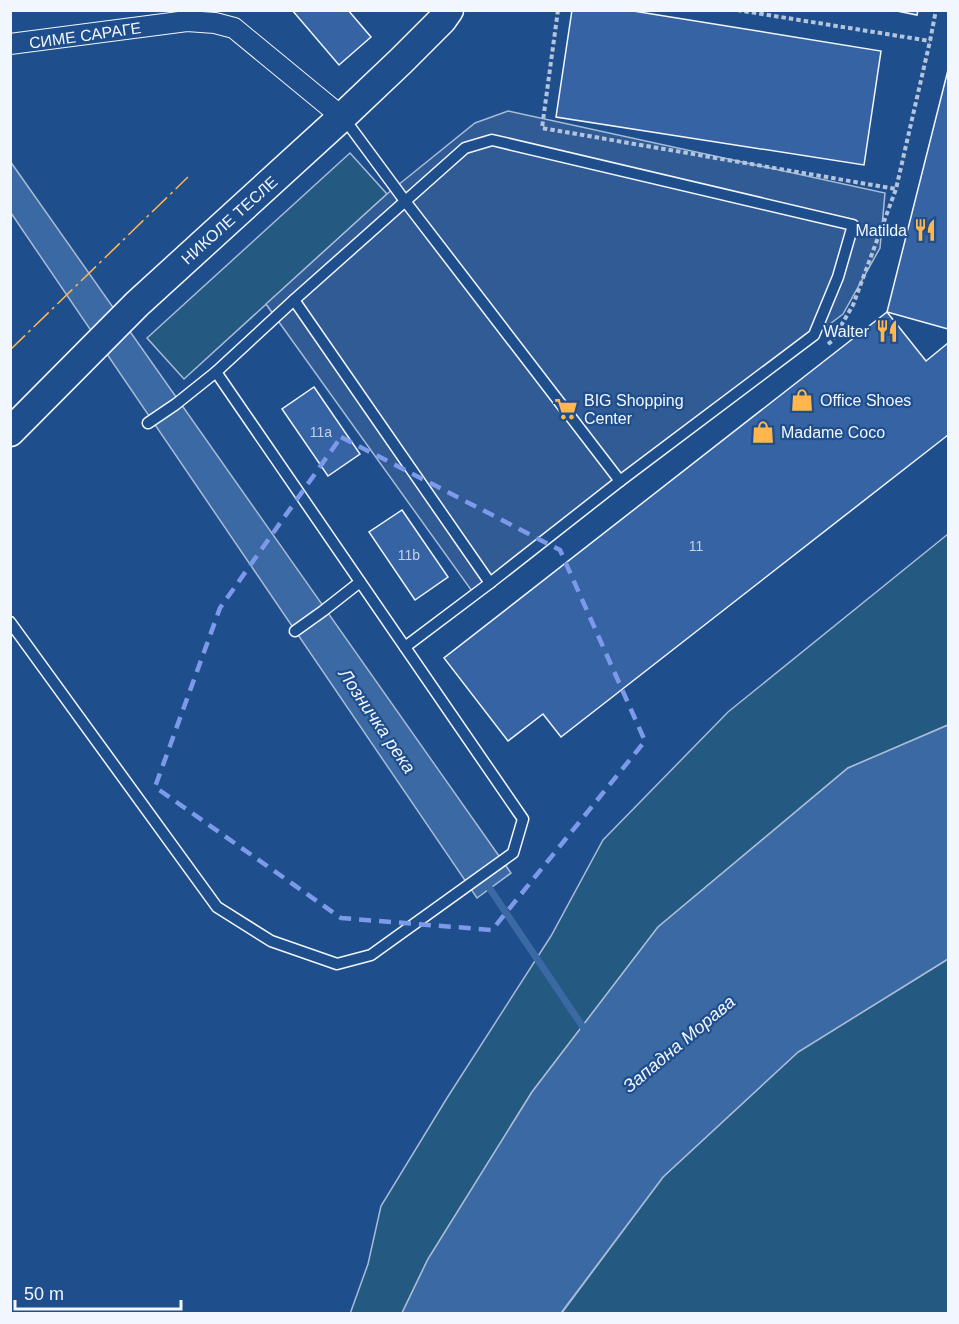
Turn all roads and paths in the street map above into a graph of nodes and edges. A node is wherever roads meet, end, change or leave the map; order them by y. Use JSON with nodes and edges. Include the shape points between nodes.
{"nodes":[{"id":1,"x":449,"y":10,"type":"edge"},
{"id":2,"x":558,"y":10,"type":"edge"},
{"id":3,"x":736,"y":10,"type":"edge"},
{"id":4,"x":936,"y":10,"type":"edge"},
{"id":5,"x":930,"y":41,"type":"junction"},
{"id":6,"x":10,"y":45,"type":"edge"},
{"id":7,"x":342,"y":117,"type":"junction"},
{"id":8,"x":896,"y":189,"type":"junction"},
{"id":9,"x":405,"y":201,"type":"junction"},
{"id":10,"x":294,"y":300,"type":"junction"},
{"id":11,"x":823,"y":348,"type":"dead end"},
{"id":12,"x":216,"y":372,"type":"junction"},
{"id":13,"x":148,"y":423,"type":"dead end"},
{"id":14,"x":10,"y":432,"type":"edge"},
{"id":15,"x":620,"y":481,"type":"junction"},
{"id":16,"x":360,"y":582,"type":"junction"},
{"id":17,"x":490,"y":583,"type":"junction"},
{"id":18,"x":10,"y":621,"type":"edge"},
{"id":19,"x":295,"y":631,"type":"dead end"},
{"id":20,"x":405,"y":647,"type":"junction"}],
"edges":[{"from":1,"to":7,"type":"street","name":"НИКОЛЕ ТЕСЛЕ"},
{"from":2,"to":8,"type":"path","via":[[542,128]]},
{"from":3,"to":5,"type":"path"},
{"from":4,"to":5,"type":"path"},
{"from":5,"to":8,"type":"path"},
{"from":6,"to":7,"type":"street","name":"СИМЕ САРАГЕ","via":[[187,21],[215,23],[234,28]]},
{"from":7,"to":9,"type":"lane"},
{"from":7,"to":14,"type":"street","name":"НИКОЛЕ ТЕСЛЕ","via":[[137,304]]},
{"from":8,"to":11,"type":"path","via":[[853,305],[832,341]]},
{"from":9,"to":10,"type":"lane"},
{"from":9,"to":15,"type":"lane"},
{"from":9,"to":15,"type":"lane","via":[[465,148],[492,140],[853,225],[838,277],[814,335]]},
{"from":10,"to":12,"type":"lane"},
{"from":10,"to":17,"type":"lane"},
{"from":12,"to":13,"type":"lane"},
{"from":12,"to":16,"type":"lane"},
{"from":15,"to":17,"type":"lane"},
{"from":16,"to":19,"type":"lane"},
{"from":16,"to":20,"type":"lane"},
{"from":17,"to":20,"type":"lane"},
{"from":18,"to":20,"type":"lane","via":[[217,907],[271,941],[338,964],[371,956],[513,853],[523,819]]}]}
